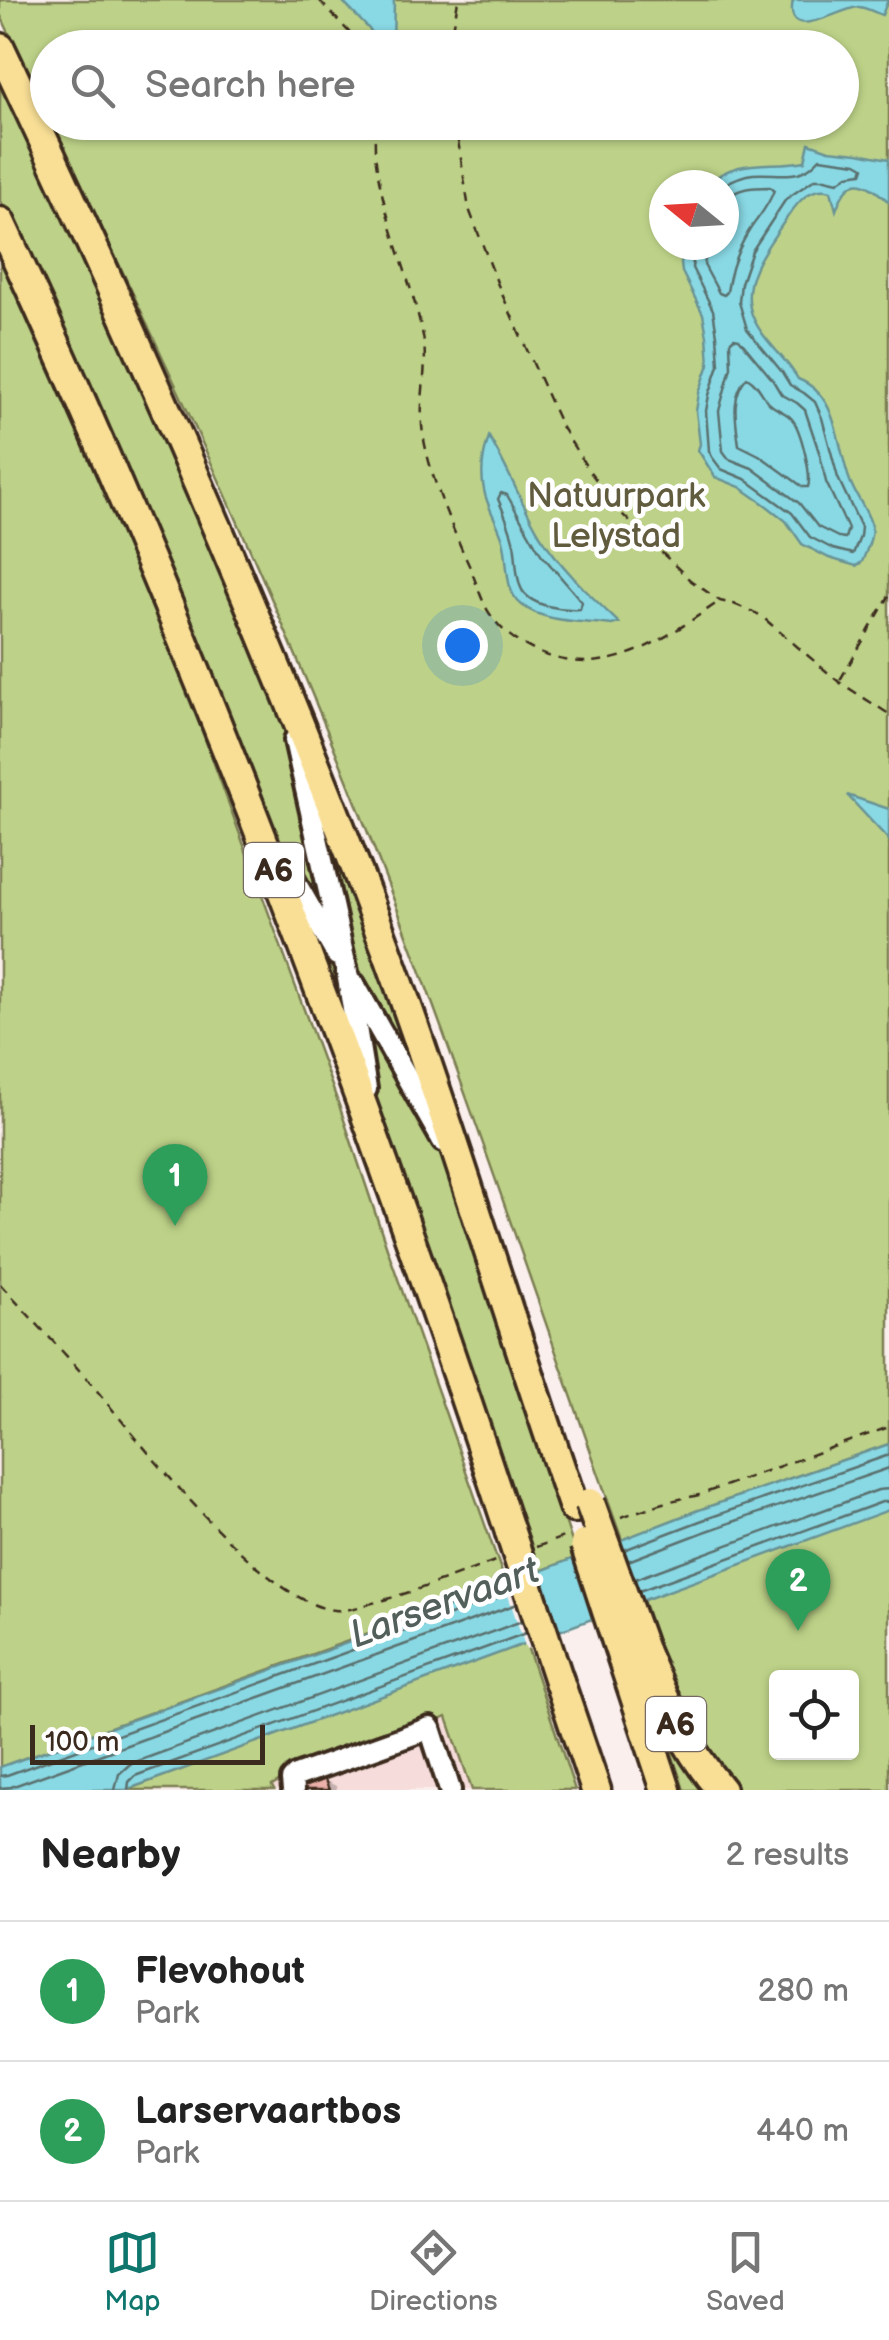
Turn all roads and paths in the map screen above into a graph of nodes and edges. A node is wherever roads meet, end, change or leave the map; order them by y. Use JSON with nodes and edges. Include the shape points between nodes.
{"nodes":[{"id":1,"x":319,"y":0,"type":"edge"},
{"id":2,"x":458,"y":0,"type":"edge"},
{"id":3,"x":347,"y":30,"type":"edge"},
{"id":4,"x":453,"y":30,"type":"edge"},
{"id":5,"x":0,"y":48,"type":"edge"},
{"id":6,"x":30,"y":113,"type":"edge"},
{"id":7,"x":42,"y":140,"type":"edge"},
{"id":8,"x":375,"y":140,"type":"edge"},
{"id":9,"x":458,"y":140,"type":"edge"},
{"id":10,"x":0,"y":222,"type":"edge"},
{"id":11,"x":889,"y":596,"type":"edge"},
{"id":12,"x":720,"y":602,"type":"junction"},
{"id":13,"x":840,"y":682,"type":"junction"},
{"id":14,"x":282,"y":683,"type":"junction"},
{"id":15,"x":889,"y":714,"type":"edge"},
{"id":16,"x":247,"y":798,"type":"junction"},
{"id":17,"x":347,"y":972,"type":"junction"},
{"id":18,"x":373,"y":1135,"type":"junction"},
{"id":19,"x":464,"y":1178,"type":"junction"},
{"id":20,"x":0,"y":1284,"type":"edge"},
{"id":21,"x":889,"y":1427,"type":"edge"},
{"id":22,"x":614,"y":1520,"type":"dead end"},
{"id":23,"x":564,"y":1537,"type":"dead end"},
{"id":24,"x":520,"y":1540,"type":"junction"},
{"id":25,"x":494,"y":1562,"type":"dead end"},
{"id":26,"x":633,"y":1654,"type":"junction"},
{"id":27,"x":293,"y":1790,"type":"edge"},
{"id":28,"x":450,"y":1790,"type":"edge"},
{"id":29,"x":596,"y":1790,"type":"edge"},
{"id":30,"x":666,"y":1790,"type":"edge"},
{"id":31,"x":721,"y":1790,"type":"edge"}],
"edges":[{"from":1,"to":3,"type":"path"},
{"from":2,"to":4,"type":"path"},
{"from":5,"to":6,"type":"highway","number":"A6"},
{"from":7,"to":14,"type":"highway","number":"A6"},
{"from":8,"to":12,"type":"path","via":[[384,204],[424,340],[426,446],[487,610],[506,634],[547,656],[605,662],[652,646]]},
{"from":9,"to":12,"type":"path","via":[[469,209],[562,426],[621,513]]},
{"from":10,"to":16,"type":"highway","number":"A6"},
{"from":11,"to":13,"type":"path"},
{"from":12,"to":13,"type":"path","via":[[760,615]]},
{"from":13,"to":15,"type":"path"},
{"from":14,"to":17,"type":"lane"},
{"from":14,"to":19,"type":"highway","number":"A6","via":[[362,883]]},
{"from":16,"to":17,"type":"lane"},
{"from":16,"to":18,"type":"highway","number":"A6"},
{"from":17,"to":18,"type":"lane"},
{"from":17,"to":19,"type":"lane"},
{"from":18,"to":24,"type":"highway","number":"A6"},
{"from":19,"to":26,"type":"highway","number":"A6","bridge":true,"via":[[560,1468],[582,1506]]},
{"from":20,"to":25,"type":"path","via":[[209,1521],[294,1593],[321,1607],[347,1610]]},
{"from":21,"to":22,"type":"path"},
{"from":23,"to":24,"type":"path"},
{"from":24,"to":29,"type":"highway","number":"A6","bridge":true},
{"from":26,"to":30,"type":"highway","number":"A6"},
{"from":26,"to":31,"type":"highway","number":"A6"},
{"from":27,"to":28,"type":"lane","via":[[294,1777],[430,1728]]}]}
